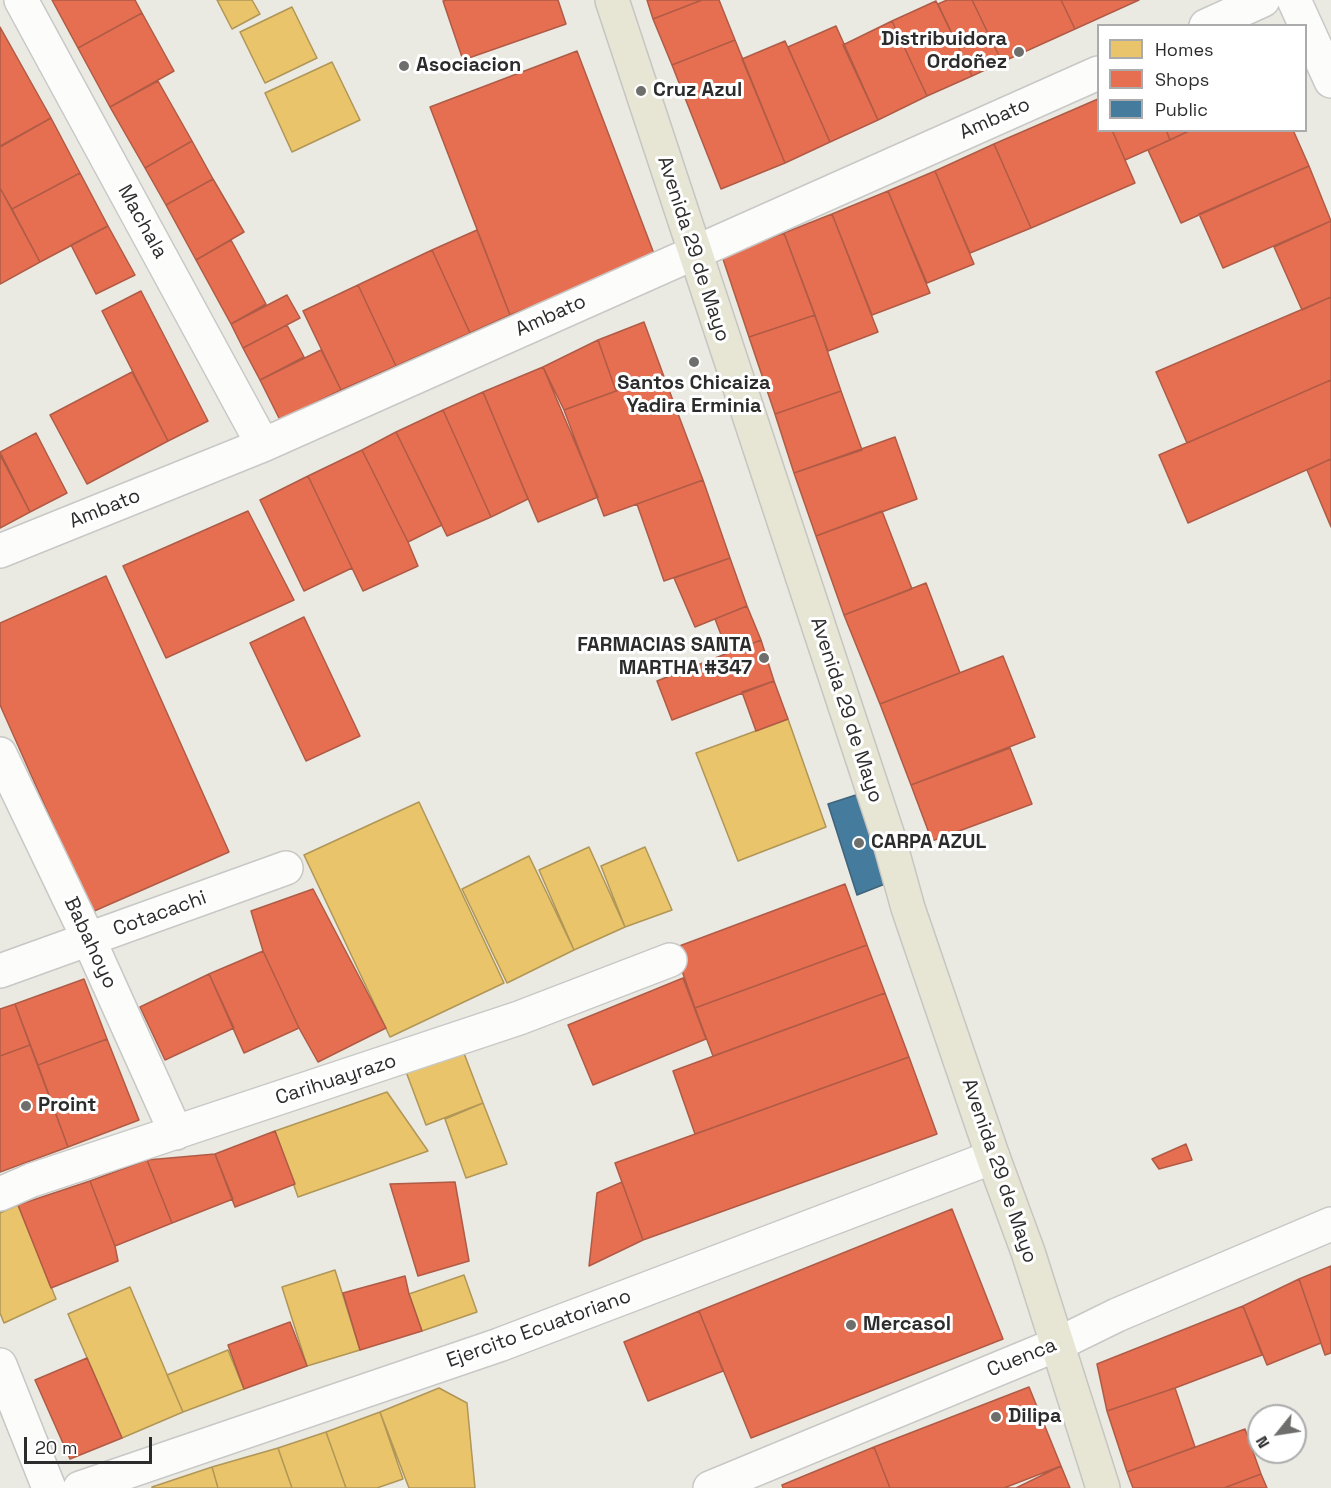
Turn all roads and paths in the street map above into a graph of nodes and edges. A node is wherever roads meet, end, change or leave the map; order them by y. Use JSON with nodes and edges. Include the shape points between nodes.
{"nodes":[{"id":1,"x":21,"y":0,"type":"edge"},
{"id":2,"x":612,"y":0,"type":"edge"},
{"id":3,"x":1263,"y":0,"type":"edge"},
{"id":4,"x":1294,"y":0,"type":"edge"},
{"id":5,"x":1210,"y":24,"type":"edge"},
{"id":6,"x":1305,"y":24,"type":"edge"},
{"id":7,"x":1307,"y":28,"type":"edge"},
{"id":8,"x":1097,"y":73,"type":"edge"},
{"id":9,"x":1331,"y":81,"type":"edge"},
{"id":10,"x":694,"y":252,"type":"junction"},
{"id":11,"x":263,"y":445,"type":"junction"},
{"id":12,"x":0,"y":551,"type":"edge"},
{"id":13,"x":0,"y":754,"type":"edge"},
{"id":14,"x":286,"y":868,"type":"dead end"},
{"id":15,"x":89,"y":940,"type":"junction"},
{"id":16,"x":670,"y":960,"type":"dead end"},
{"id":17,"x":0,"y":971,"type":"edge"},
{"id":18,"x":176,"y":1133,"type":"junction"},
{"id":19,"x":993,"y":1157,"type":"junction"},
{"id":20,"x":0,"y":1194,"type":"edge"},
{"id":21,"x":1331,"y":1224,"type":"edge"},
{"id":22,"x":1058,"y":1344,"type":"junction"},
{"id":23,"x":0,"y":1365,"type":"edge"},
{"id":24,"x":49,"y":1488,"type":"edge"},
{"id":25,"x":80,"y":1488,"type":"edge"},
{"id":26,"x":710,"y":1488,"type":"edge"},
{"id":27,"x":1102,"y":1488,"type":"edge"}],
"edges":[{"from":1,"to":11,"type":"street","name":"Machala"},
{"from":2,"to":10,"type":"main road","name":"Avenida 29 de Mayo"},
{"from":3,"to":5,"type":"street"},
{"from":4,"to":6,"type":"street"},
{"from":7,"to":9,"type":"street"},
{"from":8,"to":10,"type":"street","name":"Ambato"},
{"from":10,"to":11,"type":"street","name":"Ambato"},
{"from":10,"to":19,"type":"main road","name":"Avenida 29 de Mayo"},
{"from":11,"to":12,"type":"street","name":"Ambato"},
{"from":13,"to":15,"type":"street","name":"Babahoyo"},
{"from":14,"to":15,"type":"street","name":"Cotacachi"},
{"from":15,"to":17,"type":"street","name":"Cotacachi"},
{"from":15,"to":18,"type":"street","name":"Babahoyo"},
{"from":16,"to":18,"type":"street","name":"Carihuayrazo","via":[[519,1018]]},
{"from":18,"to":20,"type":"street","name":"Carihuayrazo"},
{"from":19,"to":22,"type":"main road","name":"Avenida 29 de Mayo"},
{"from":19,"to":25,"type":"street","name":"Ejercito Ecuatoriano","via":[[499,1345]]},
{"from":21,"to":22,"type":"street","name":"Cuenca"},
{"from":22,"to":26,"type":"street","name":"Cuenca"},
{"from":22,"to":27,"type":"main road","name":"Avenida 29 de Mayo"},
{"from":23,"to":24,"type":"street"}]}
